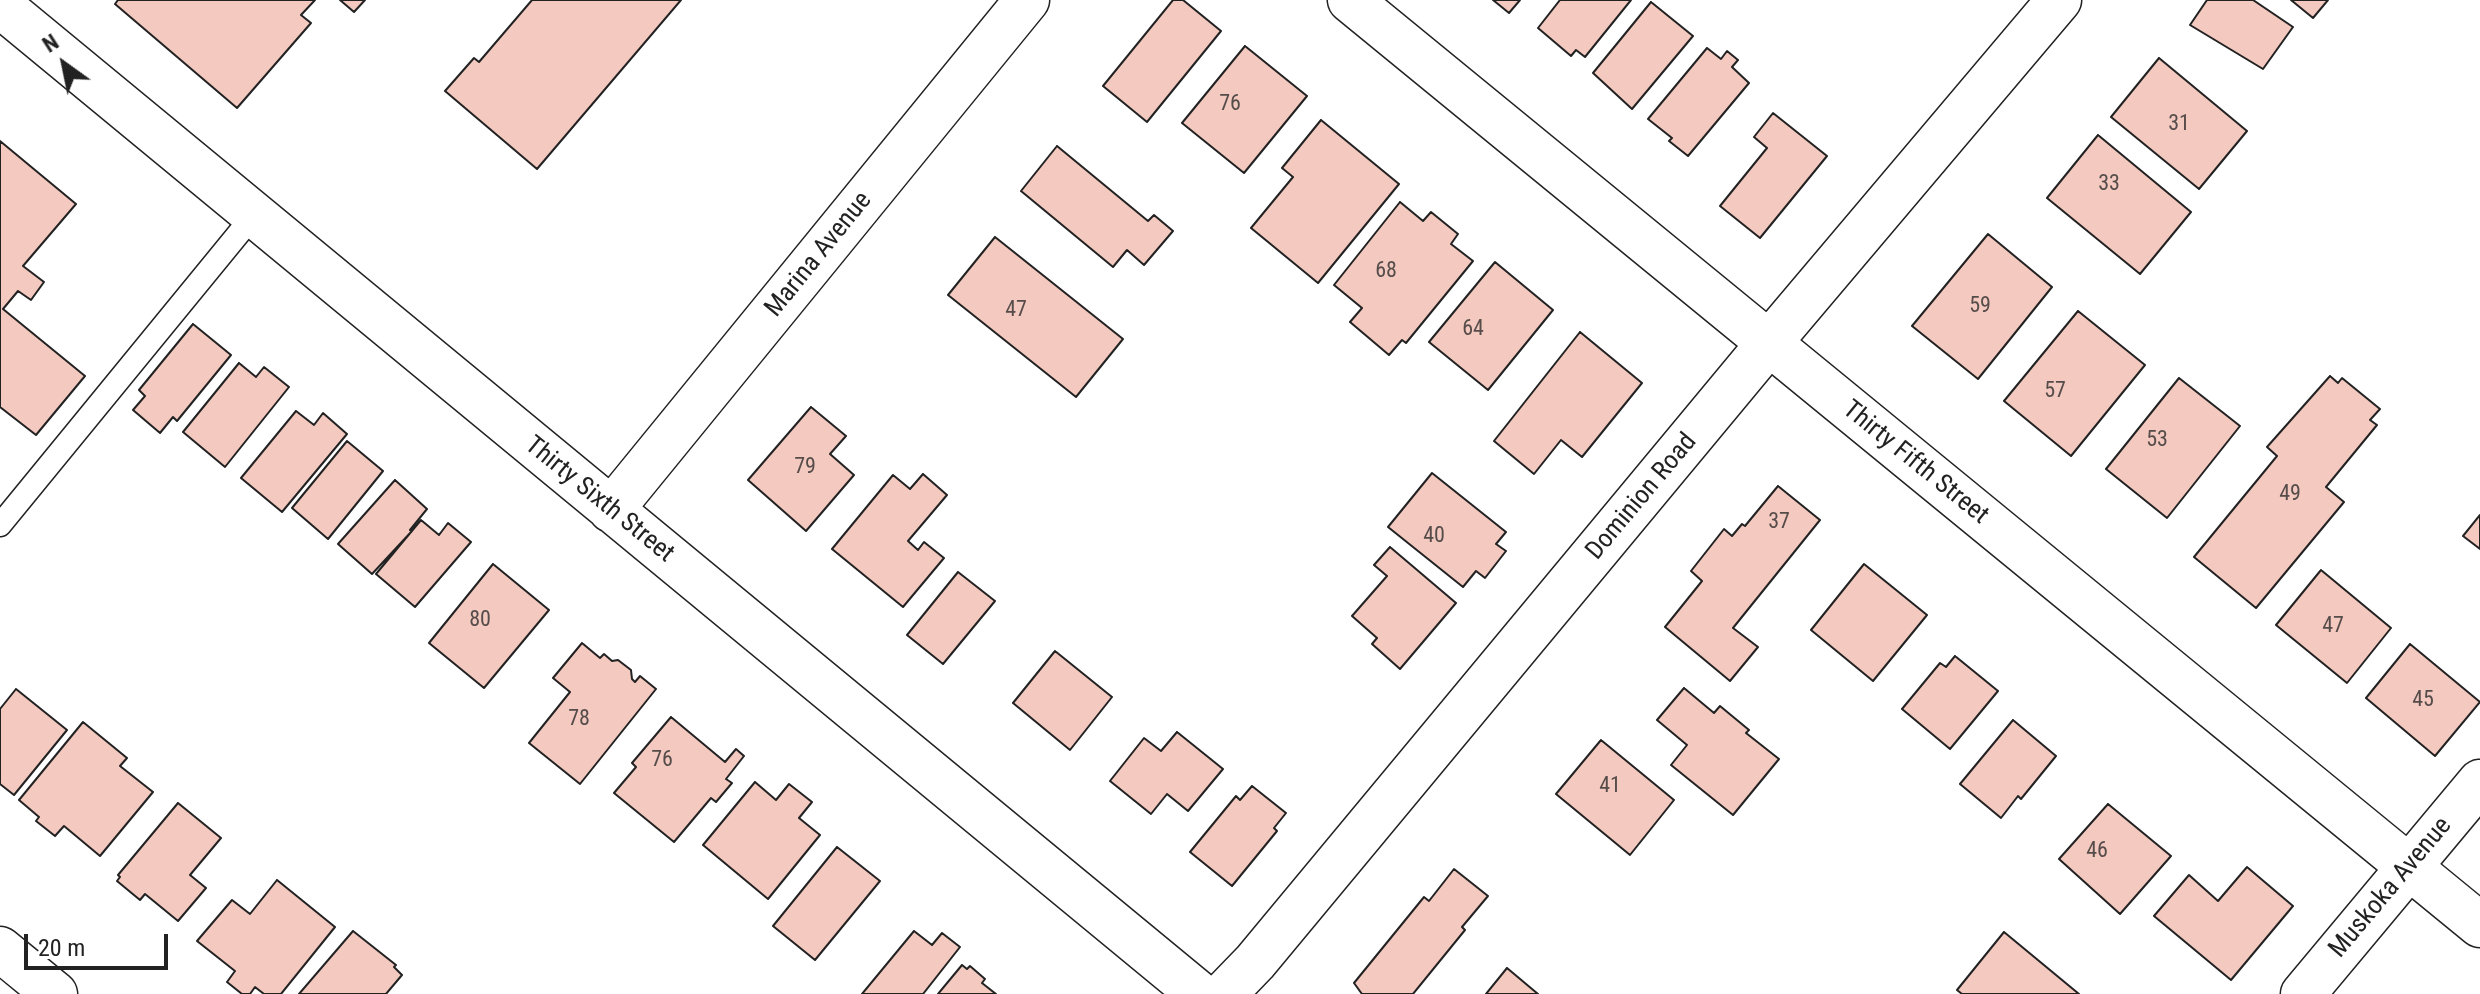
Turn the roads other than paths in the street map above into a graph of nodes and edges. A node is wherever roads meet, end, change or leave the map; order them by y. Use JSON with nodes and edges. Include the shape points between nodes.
{"nodes":[{"id":1,"x":1027,"y":0,"type":"edge"},
{"id":2,"x":1350,"y":0,"type":"edge"},
{"id":3,"x":2059,"y":0,"type":"edge"},
{"id":4,"x":0,"y":5,"type":"edge"},
{"id":5,"x":253,"y":216,"type":"junction"},
{"id":6,"x":1769,"y":343,"type":"junction"},
{"id":7,"x":611,"y":510,"type":"junction"},
{"id":8,"x":0,"y":525,"type":"edge"},
{"id":9,"x":2480,"y":782,"type":"edge"},
{"id":10,"x":2407,"y":866,"type":"junction"},
{"id":11,"x":2480,"y":925,"type":"edge"},
{"id":12,"x":0,"y":949,"type":"edge"},
{"id":13,"x":55,"y":994,"type":"edge"},
{"id":14,"x":1199,"y":994,"type":"edge"},
{"id":15,"x":1224,"y":994,"type":"edge"},
{"id":16,"x":2303,"y":994,"type":"edge"}],
"edges":[{"from":1,"to":7,"type":"street","name":"Marina Avenue"},
{"from":2,"to":6,"type":"street","name":"Thirty Fifth Street"},
{"from":3,"to":6,"type":"street","name":"Dominion Road"},
{"from":4,"to":5,"type":"street","name":"Thirty Sixth Street"},
{"from":5,"to":7,"type":"street","name":"Thirty Sixth Street"},
{"from":5,"to":8,"type":"lane"},
{"from":6,"to":10,"type":"street","name":"Thirty Fifth Street"},
{"from":6,"to":15,"type":"street","name":"Dominion Road"},
{"from":7,"to":14,"type":"street","name":"Thirty Sixth Street"},
{"from":9,"to":10,"type":"street","name":"Muskoka Avenue"},
{"from":10,"to":11,"type":"street","name":"Thirty Fifth Street"},
{"from":10,"to":16,"type":"street","name":"Muskoka Avenue"},
{"from":12,"to":13,"type":"street"}]}
